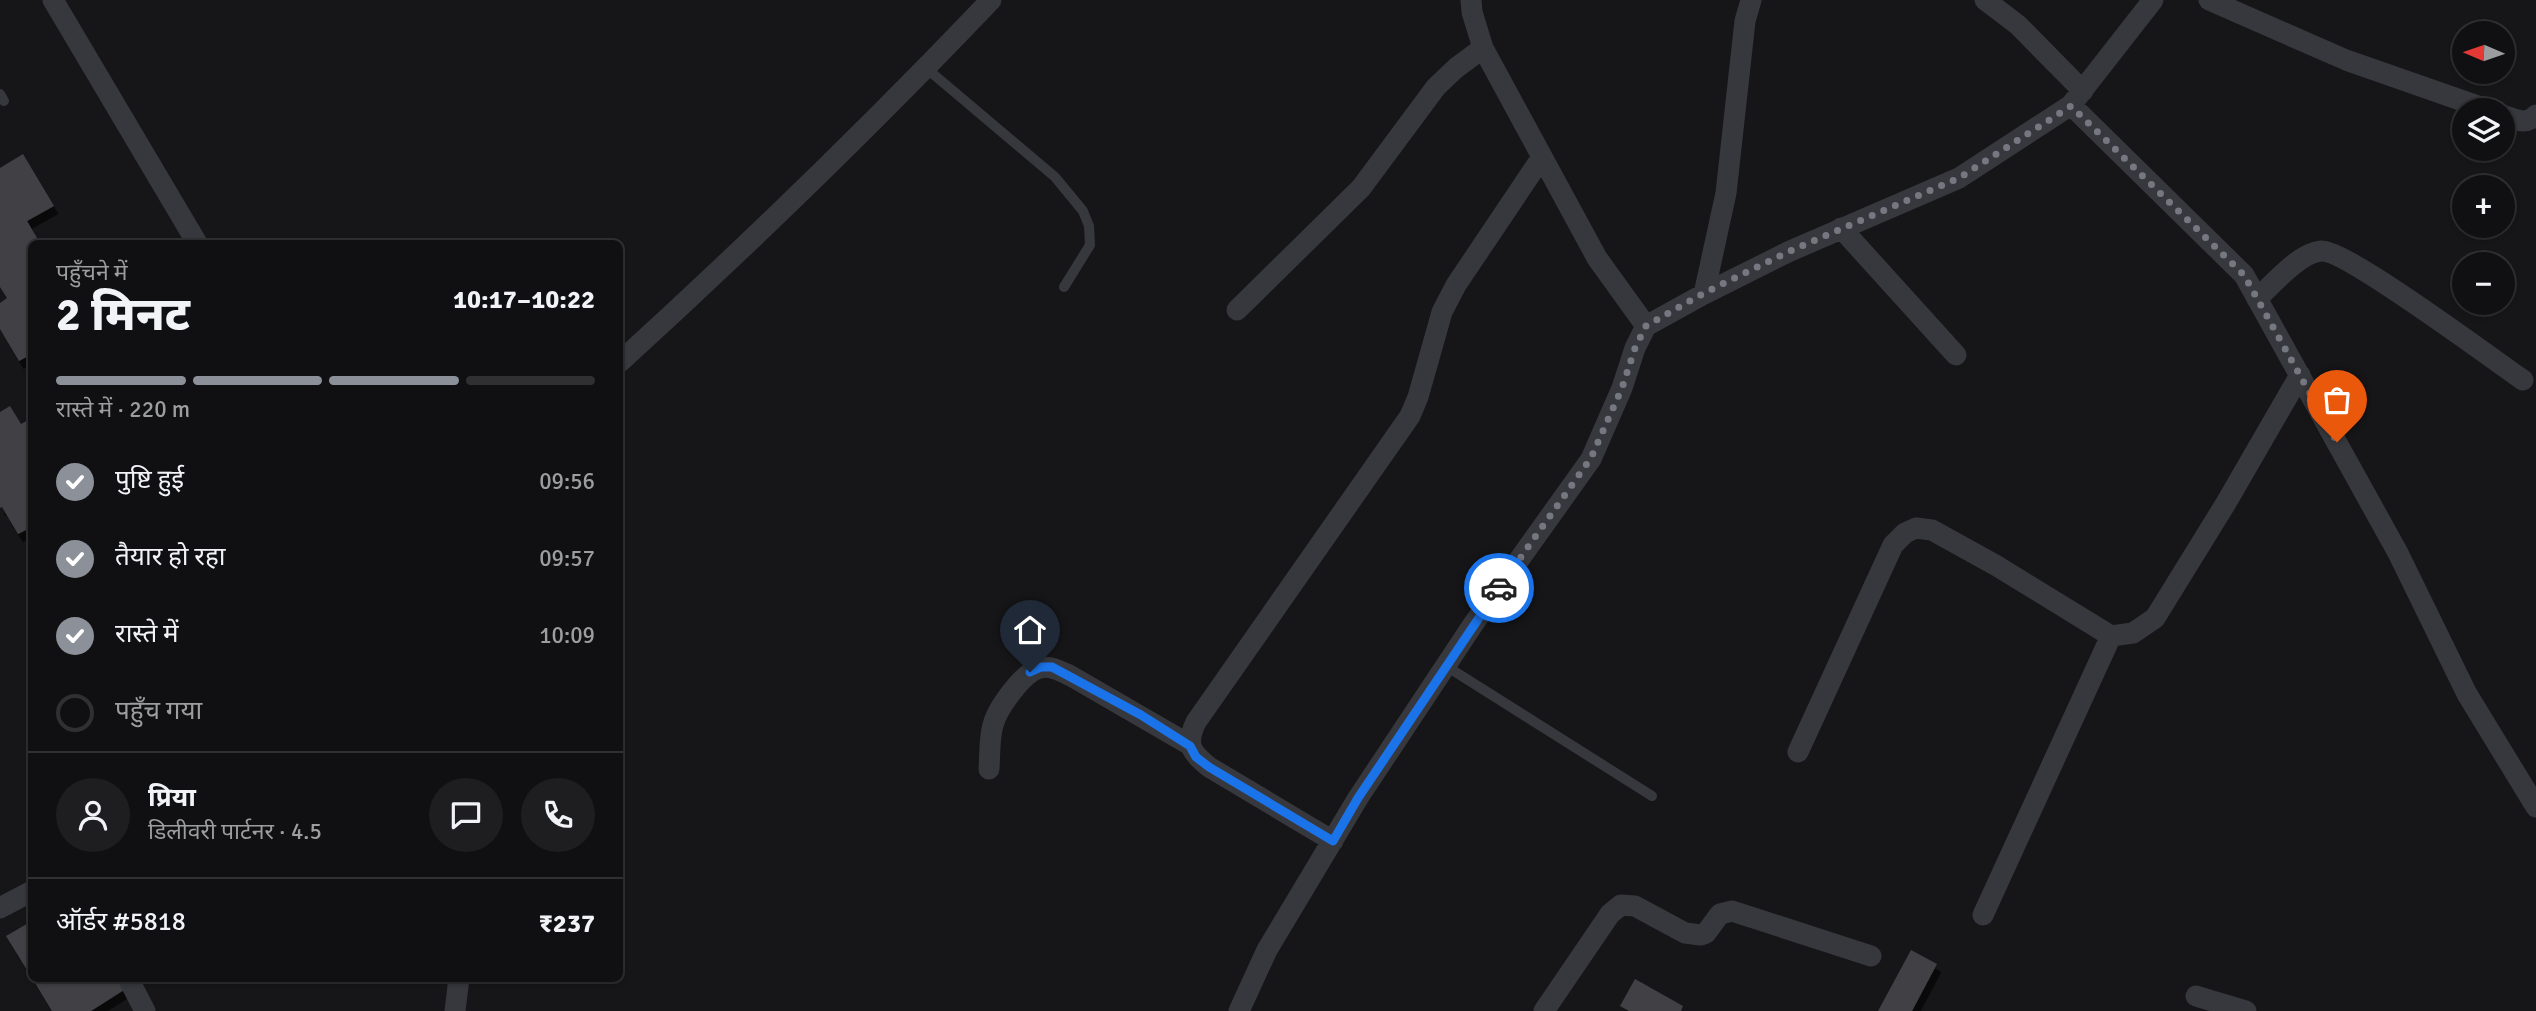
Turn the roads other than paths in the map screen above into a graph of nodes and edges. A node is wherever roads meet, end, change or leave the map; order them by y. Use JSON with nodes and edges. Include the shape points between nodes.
{"nodes":[{"id":1,"x":53,"y":0,"type":"edge"},
{"id":2,"x":991,"y":0,"type":"edge"},
{"id":3,"x":1471,"y":0,"type":"edge"},
{"id":4,"x":1751,"y":0,"type":"edge"},
{"id":5,"x":1985,"y":0,"type":"edge"},
{"id":6,"x":2154,"y":0,"type":"edge"},
{"id":7,"x":2209,"y":0,"type":"edge"},
{"id":8,"x":1483,"y":48,"type":"junction"},
{"id":9,"x":926,"y":68,"type":"junction"},
{"id":10,"x":2077,"y":98,"type":"junction"},
{"id":11,"x":2455,"y":98,"type":"edge"},
{"id":12,"x":2536,"y":115,"type":"edge"},
{"id":13,"x":2515,"y":119,"type":"edge"},
{"id":14,"x":1542,"y":157,"type":"junction"},
{"id":15,"x":1841,"y":229,"type":"junction"},
{"id":16,"x":195,"y":240,"type":"edge"},
{"id":17,"x":1064,"y":287,"type":"dead end"},
{"id":18,"x":1704,"y":293,"type":"junction"},
{"id":19,"x":2258,"y":299,"type":"junction"},
{"id":20,"x":1237,"y":310,"type":"dead end"},
{"id":21,"x":1646,"y":326,"type":"junction"},
{"id":22,"x":1956,"y":355,"type":"dead end"},
{"id":23,"x":623,"y":359,"type":"edge"},
{"id":24,"x":2300,"y":375,"type":"junction"},
{"id":25,"x":2524,"y":380,"type":"dead end"},
{"id":26,"x":2111,"y":636,"type":"junction"},
{"id":27,"x":1446,"y":666,"type":"junction"},
{"id":28,"x":1190,"y":746,"type":"junction"},
{"id":29,"x":1798,"y":752,"type":"dead end"},
{"id":30,"x":989,"y":769,"type":"dead end"},
{"id":31,"x":1652,"y":796,"type":"dead end"},
{"id":32,"x":2536,"y":807,"type":"edge"},
{"id":33,"x":1333,"y":841,"type":"junction"},
{"id":34,"x":28,"y":893,"type":"edge"},
{"id":35,"x":0,"y":908,"type":"edge"},
{"id":36,"x":1983,"y":915,"type":"dead end"},
{"id":37,"x":1871,"y":956,"type":"dead end"},
{"id":38,"x":130,"y":982,"type":"edge"},
{"id":39,"x":458,"y":982,"type":"edge"},
{"id":40,"x":2196,"y":996,"type":"dead end"},
{"id":41,"x":145,"y":1011,"type":"edge"},
{"id":42,"x":456,"y":1011,"type":"edge"},
{"id":43,"x":1239,"y":1011,"type":"edge"},
{"id":44,"x":1544,"y":1011,"type":"edge"},
{"id":45,"x":2246,"y":1011,"type":"edge"}],
"edges":[{"from":1,"to":16,"type":"street"},
{"from":2,"to":9,"type":"street"},
{"from":3,"to":8,"type":"street"},
{"from":4,"to":18,"type":"street","via":[[1726,193]]},
{"from":5,"to":10,"type":"street","via":[[2018,25]]},
{"from":6,"to":10,"type":"street"},
{"from":7,"to":11,"type":"street","via":[[2346,60]]},
{"from":8,"to":14,"type":"street"},
{"from":8,"to":20,"type":"street","via":[[1436,87],[1361,188]]},
{"from":9,"to":17,"type":"lane","via":[[1055,177],[1083,211],[1090,245]]},
{"from":9,"to":23,"type":"street"},
{"from":10,"to":15,"type":"street","via":[[1959,178]]},
{"from":10,"to":19,"type":"street","via":[[2244,275]]},
{"from":12,"to":13,"type":"street","via":[[2532,120]]},
{"from":14,"to":21,"type":"street","via":[[1597,258]]},
{"from":14,"to":28,"type":"street","via":[[1442,312],[1410,416],[1196,722]]},
{"from":15,"to":18,"type":"street"},
{"from":15,"to":22,"type":"street"},
{"from":18,"to":21,"type":"street"},
{"from":19,"to":24,"type":"street"},
{"from":19,"to":25,"type":"street","via":[[2302,257],[2330,251],[2377,278]]},
{"from":21,"to":27,"type":"street","via":[[1591,458]]},
{"from":24,"to":26,"type":"street","via":[[2154,618],[2133,633]]},
{"from":24,"to":32,"type":"street","via":[[2398,553],[2467,694]]},
{"from":26,"to":29,"type":"street","via":[[1997,566],[1932,530],[1916,528],[1893,545]]},
{"from":26,"to":36,"type":"street"},
{"from":27,"to":31,"type":"lane"},
{"from":27,"to":33,"type":"street"},
{"from":28,"to":30,"type":"street","via":[[1071,676],[1041,667],[1030,672],[998,711]]},
{"from":28,"to":33,"type":"street","via":[[1209,767]]},
{"from":33,"to":43,"type":"street","via":[[1267,950]]},
{"from":34,"to":35,"type":"street"},
{"from":37,"to":44,"type":"street","via":[[1732,911],[1720,914],[1706,933],[1694,935],[1635,906],[1621,905],[1610,914]]},
{"from":38,"to":41,"type":"street"},
{"from":39,"to":42,"type":"street"},
{"from":40,"to":45,"type":"street"}]}
